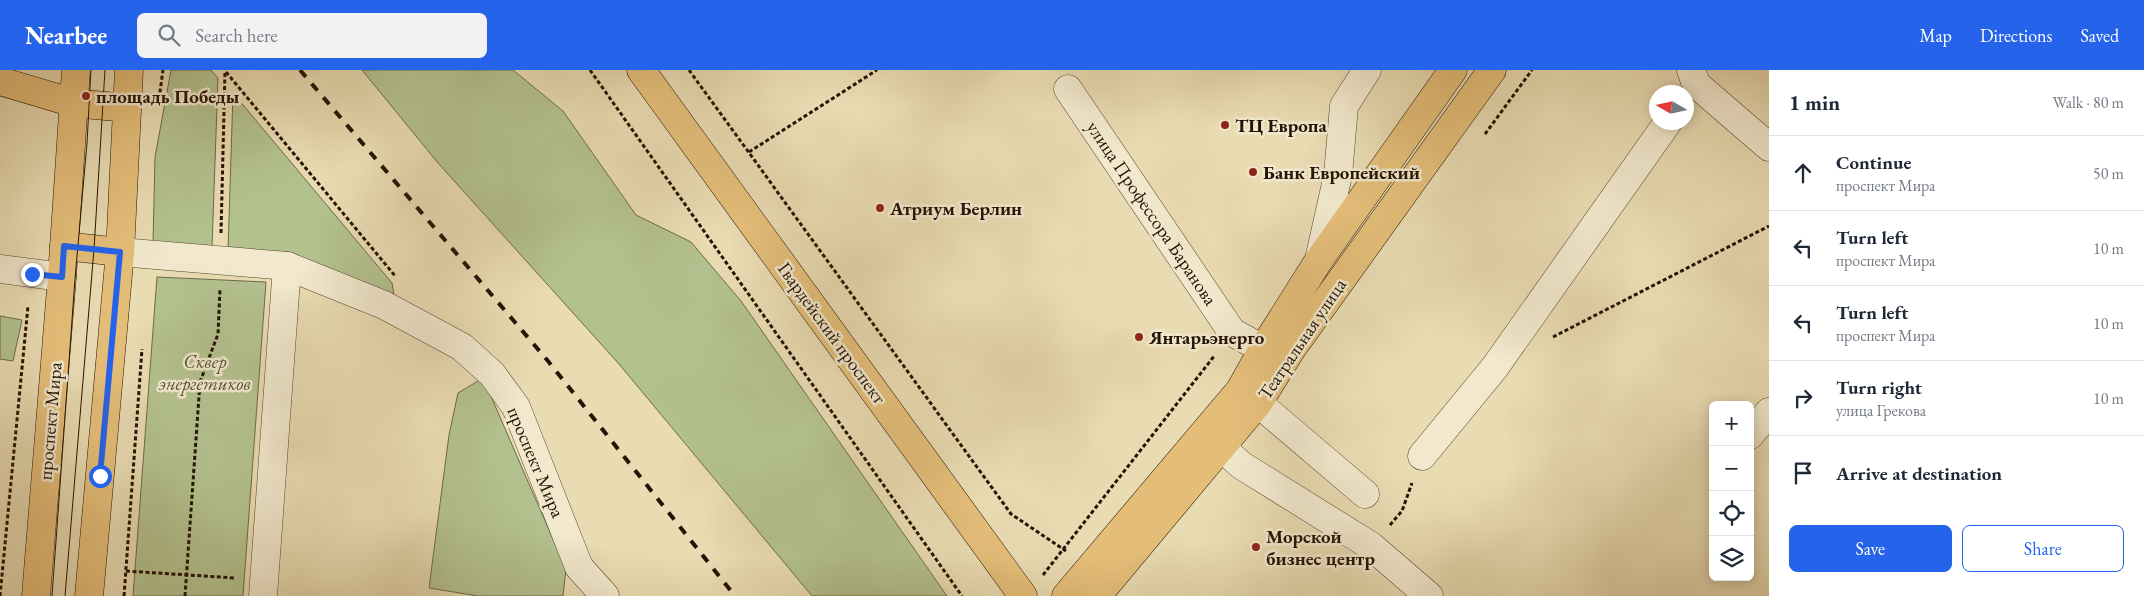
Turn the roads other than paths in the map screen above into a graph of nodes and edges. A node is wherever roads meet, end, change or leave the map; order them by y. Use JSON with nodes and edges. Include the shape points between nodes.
{"nodes":[{"id":1,"x":76,"y":70,"type":"edge"},
{"id":2,"x":642,"y":70,"type":"edge"},
{"id":3,"x":1367,"y":70,"type":"edge"},
{"id":4,"x":1453,"y":70,"type":"edge"},
{"id":5,"x":1492,"y":70,"type":"edge"},
{"id":6,"x":128,"y":74,"type":"edge"},
{"id":7,"x":0,"y":81,"type":"edge"},
{"id":8,"x":1691,"y":84,"type":"edge"},
{"id":9,"x":1068,"y":89,"type":"dead end"},
{"id":10,"x":74,"y":103,"type":"junction"},
{"id":11,"x":126,"y":108,"type":"junction"},
{"id":12,"x":1662,"y":130,"type":"edge"},
{"id":13,"x":1769,"y":146,"type":"edge"},
{"id":14,"x":64,"y":246,"type":"junction"},
{"id":15,"x":120,"y":252,"type":"junction"},
{"id":16,"x":1319,"y":260,"type":"junction"},
{"id":17,"x":287,"y":266,"type":"junction"},
{"id":18,"x":0,"y":269,"type":"edge"},
{"id":19,"x":62,"y":277,"type":"junction"},
{"id":20,"x":1263,"y":349,"type":"junction"},
{"id":21,"x":1258,"y":403,"type":"junction"},
{"id":22,"x":1769,"y":412,"type":"edge"},
{"id":23,"x":1754,"y":430,"type":"edge"},
{"id":24,"x":1222,"y":448,"type":"junction"},
{"id":25,"x":1422,"y":456,"type":"road end"},
{"id":26,"x":1365,"y":494,"type":"dead end"},
{"id":27,"x":579,"y":567,"type":"junction"},
{"id":28,"x":264,"y":588,"type":"edge"},
{"id":29,"x":1082,"y":589,"type":"edge"},
{"id":30,"x":36,"y":596,"type":"edge"},
{"id":31,"x":89,"y":596,"type":"edge"},
{"id":32,"x":575,"y":596,"type":"edge"},
{"id":33,"x":605,"y":596,"type":"edge"},
{"id":34,"x":1023,"y":596,"type":"edge"},
{"id":35,"x":1429,"y":596,"type":"edge"}],
"edges":[{"from":1,"to":10,"type":"main road"},
{"from":2,"to":34,"type":"main road","name":"Гвардейский проспект"},
{"from":3,"to":16,"type":"street","via":[[1344,106],[1338,175]]},
{"from":4,"to":16,"type":"main road","name":"Театральная улица"},
{"from":5,"to":21,"type":"main road","name":"Театральная улица","via":[[1291,350]]},
{"from":6,"to":11,"type":"main road"},
{"from":7,"to":10,"type":"main road"},
{"from":8,"to":13,"type":"street"},
{"from":9,"to":20,"type":"street","name":"улица Профессора Баранова","via":[[1232,332]]},
{"from":10,"to":11,"type":"main road"},
{"from":10,"to":14,"type":"main road","name":"проспект Мира"},
{"from":11,"to":15,"type":"main road"},
{"from":12,"to":25,"type":"street","via":[[1494,367]]},
{"from":14,"to":15,"type":"main road","name":"проспект Мира"},
{"from":14,"to":19,"type":"main road","name":"проспект Мира"},
{"from":15,"to":17,"type":"street","name":"проспект Мира"},
{"from":15,"to":31,"type":"main road"},
{"from":16,"to":20,"type":"main road","name":"Театральная улица"},
{"from":17,"to":27,"type":"street","name":"проспект Мира","via":[[402,314],[462,347],[492,374],[516,407]]},
{"from":17,"to":28,"type":"street"},
{"from":18,"to":19,"type":"street"},
{"from":19,"to":30,"type":"main road","name":"проспект Мира"},
{"from":20,"to":29,"type":"main road","name":"Театральная улица","via":[[1240,390]]},
{"from":21,"to":24,"type":"main road","name":"Театральная улица"},
{"from":21,"to":26,"type":"street"},
{"from":22,"to":23,"type":"street"},
{"from":24,"to":29,"type":"main road","name":"Театральная улица"},
{"from":24,"to":35,"type":"street","via":[[1241,464],[1371,546]]},
{"from":27,"to":32,"type":"street"},
{"from":27,"to":33,"type":"street","name":"проспект Мира"}]}
